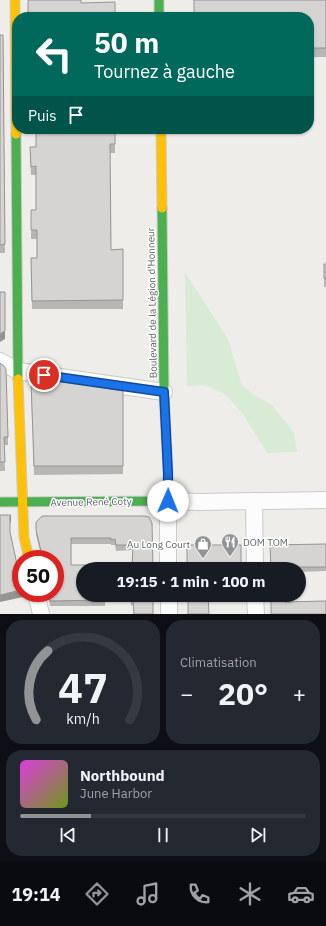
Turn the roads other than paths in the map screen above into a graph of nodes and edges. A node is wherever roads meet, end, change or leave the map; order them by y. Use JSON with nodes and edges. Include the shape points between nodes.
{"nodes":[{"id":1,"x":15,"y":0,"type":"edge"},
{"id":2,"x":159,"y":0,"type":"edge"},
{"id":3,"x":15,"y":12,"type":"edge"},
{"id":4,"x":159,"y":12,"type":"edge"},
{"id":5,"x":16,"y":134,"type":"edge"},
{"id":6,"x":161,"y":134,"type":"edge"},
{"id":7,"x":0,"y":361,"type":"edge"},
{"id":8,"x":18,"y":371,"type":"junction"},
{"id":9,"x":164,"y":392,"type":"junction"},
{"id":10,"x":326,"y":500,"type":"edge"},
{"id":11,"x":168,"y":501,"type":"junction"},
{"id":12,"x":254,"y":501,"type":"junction"},
{"id":13,"x":0,"y":502,"type":"edge"},
{"id":14,"x":22,"y":503,"type":"junction"},
{"id":15,"x":27,"y":550,"type":"edge"},
{"id":16,"x":168,"y":562,"type":"edge"},
{"id":17,"x":255,"y":562,"type":"edge"},
{"id":18,"x":38,"y":602,"type":"edge"},
{"id":19,"x":169,"y":602,"type":"edge"},
{"id":20,"x":255,"y":602,"type":"edge"},
{"id":21,"x":41,"y":614,"type":"edge"},
{"id":22,"x":169,"y":614,"type":"edge"},
{"id":23,"x":256,"y":614,"type":"edge"}],
"edges":[{"from":1,"to":3,"type":"street"},
{"from":2,"to":4,"type":"street"},
{"from":5,"to":8,"type":"street"},
{"from":6,"to":9,"type":"street","name":"Boulevard de la Légion d'Honneur"},
{"from":7,"to":8,"type":"street"},
{"from":8,"to":9,"type":"street"},
{"from":8,"to":14,"type":"street"},
{"from":9,"to":11,"type":"street","name":"Boulevard de la Légion d'Honneur"},
{"from":10,"to":12,"type":"street","name":"Avenue René Coty"},
{"from":11,"to":12,"type":"street","name":"Avenue René Coty"},
{"from":11,"to":14,"type":"street","name":"Avenue René Coty"},
{"from":11,"to":16,"type":"street"},
{"from":12,"to":17,"type":"street"},
{"from":13,"to":14,"type":"street","name":"Avenue René Coty"},
{"from":14,"to":15,"type":"street"},
{"from":18,"to":21,"type":"street"},
{"from":19,"to":22,"type":"street"},
{"from":20,"to":23,"type":"street"}]}
